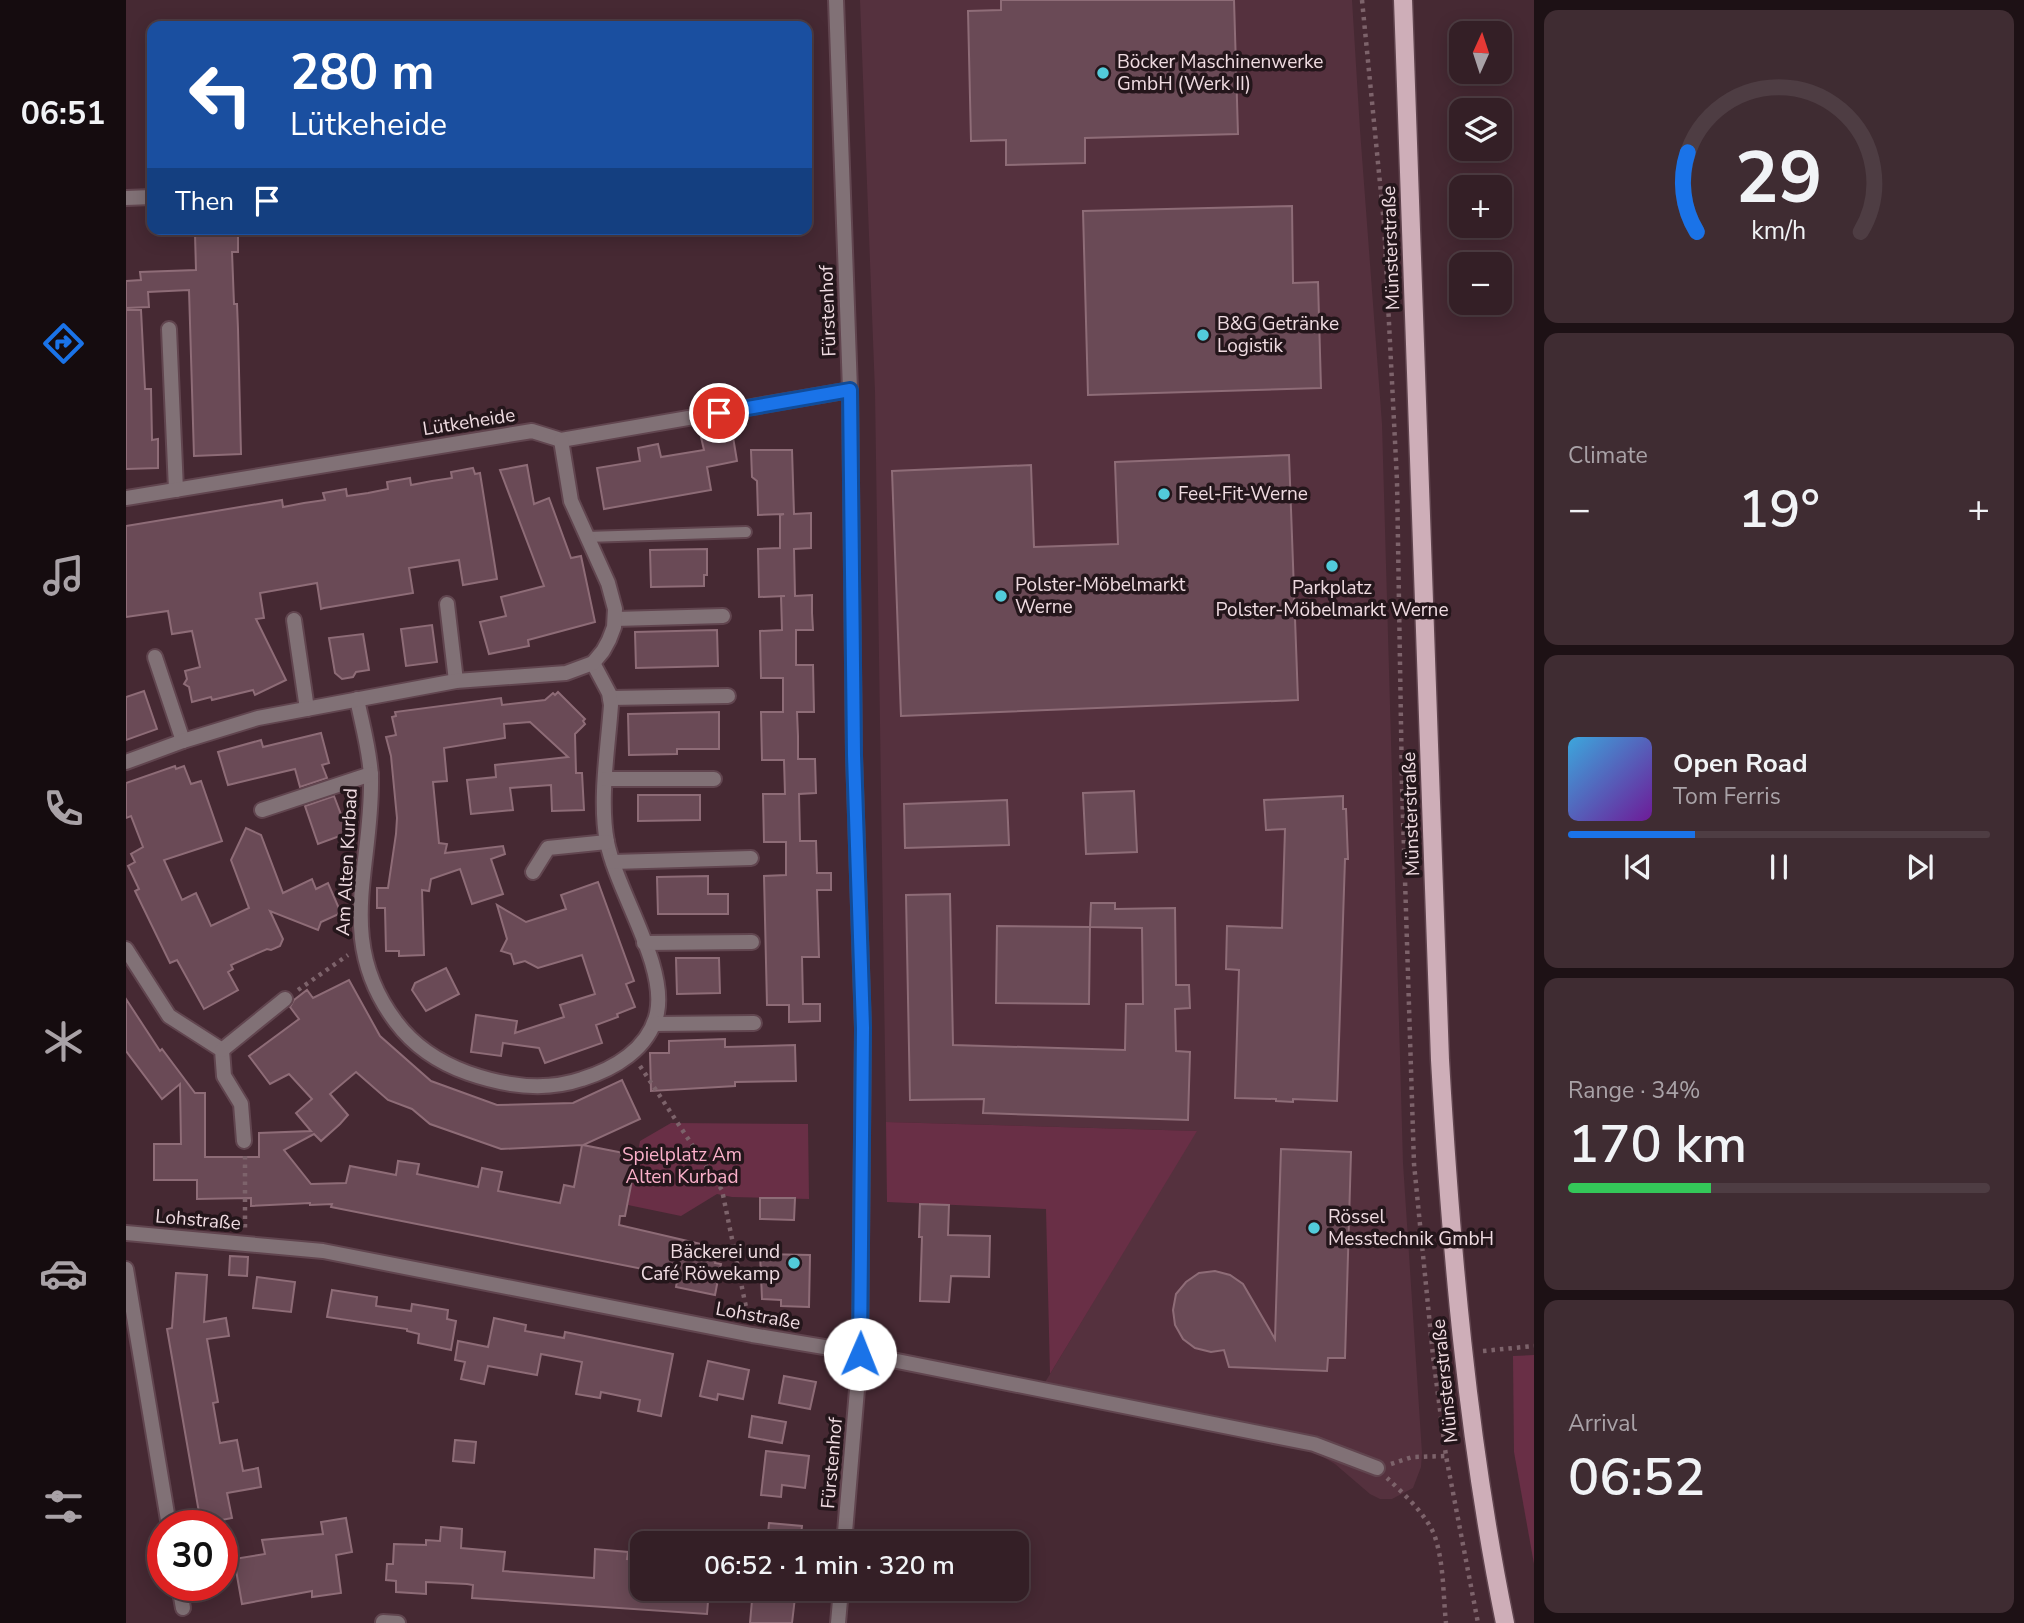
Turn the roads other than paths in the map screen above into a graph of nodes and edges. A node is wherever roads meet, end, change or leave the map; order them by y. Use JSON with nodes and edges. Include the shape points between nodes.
{"nodes":[{"id":1,"x":836,"y":0,"type":"edge"},
{"id":2,"x":1403,"y":0,"type":"edge"},
{"id":3,"x":147,"y":197,"type":"edge"},
{"id":4,"x":126,"y":198,"type":"edge"},
{"id":5,"x":169,"y":329,"type":"dead end"},
{"id":6,"x":850,"y":390,"type":"junction"},
{"id":7,"x":561,"y":440,"type":"junction"},
{"id":8,"x":176,"y":490,"type":"junction"},
{"id":9,"x":126,"y":498,"type":"edge"},
{"id":10,"x":746,"y":533,"type":"dead end"},
{"id":11,"x":586,"y":537,"type":"junction"},
{"id":12,"x":447,"y":604,"type":"dead end"},
{"id":13,"x":723,"y":616,"type":"dead end"},
{"id":14,"x":615,"y":619,"type":"junction"},
{"id":15,"x":293,"y":620,"type":"dead end"},
{"id":16,"x":155,"y":657,"type":"dead end"},
{"id":17,"x":593,"y":663,"type":"junction"},
{"id":18,"x":456,"y":681,"type":"junction"},
{"id":19,"x":728,"y":696,"type":"dead end"},
{"id":20,"x":610,"y":698,"type":"junction"},
{"id":21,"x":357,"y":699,"type":"junction"},
{"id":22,"x":307,"y":709,"type":"junction"},
{"id":23,"x":183,"y":741,"type":"junction"},
{"id":24,"x":126,"y":762,"type":"edge"},
{"id":25,"x":371,"y":774,"type":"junction"},
{"id":26,"x":606,"y":779,"type":"junction"},
{"id":27,"x":714,"y":779,"type":"dead end"},
{"id":28,"x":262,"y":810,"type":"dead end"},
{"id":29,"x":607,"y":842,"type":"junction"},
{"id":30,"x":751,"y":858,"type":"dead end"},
{"id":31,"x":613,"y":862,"type":"junction"},
{"id":32,"x":533,"y":872,"type":"dead end"},
{"id":33,"x":752,"y":942,"type":"dead end"},
{"id":34,"x":644,"y":943,"type":"junction"},
{"id":35,"x":126,"y":948,"type":"edge"},
{"id":36,"x":285,"y":999,"type":"road end"},
{"id":37,"x":754,"y":1023,"type":"dead end"},
{"id":38,"x":654,"y":1024,"type":"junction"},
{"id":39,"x":222,"y":1050,"type":"junction"},
{"id":40,"x":244,"y":1142,"type":"road end"},
{"id":41,"x":126,"y":1233,"type":"edge"},
{"id":42,"x":126,"y":1269,"type":"edge"},
{"id":43,"x":860,"y":1354,"type":"junction"},
{"id":44,"x":1377,"y":1468,"type":"road end"},
{"id":45,"x":166,"y":1510,"type":"edge"},
{"id":46,"x":845,"y":1531,"type":"edge"},
{"id":47,"x":182,"y":1601,"type":"edge"},
{"id":48,"x":840,"y":1601,"type":"edge"},
{"id":49,"x":183,"y":1608,"type":"dead end"},
{"id":50,"x":838,"y":1623,"type":"edge"},
{"id":51,"x":1504,"y":1623,"type":"edge"}],
"edges":[{"from":1,"to":6,"type":"street","name":"Fürstenhof"},
{"from":2,"to":51,"type":"main road","name":"Münsterstraße","via":[[1447,1186],[1475,1455]]},
{"from":3,"to":4,"type":"street"},
{"from":5,"to":8,"type":"street"},
{"from":6,"to":7,"type":"street","name":"Lütkeheide"},
{"from":6,"to":43,"type":"street","name":"Fürstenhof","via":[[863,1028]]},
{"from":7,"to":8,"type":"street","name":"Lütkeheide","via":[[532,431]]},
{"from":7,"to":11,"type":"street","via":[[571,500]]},
{"from":8,"to":9,"type":"street","name":"Lütkeheide"},
{"from":10,"to":11,"type":"lane"},
{"from":11,"to":14,"type":"street","via":[[608,583]]},
{"from":12,"to":18,"type":"street"},
{"from":13,"to":14,"type":"street"},
{"from":14,"to":17,"type":"street","via":[[609,640]]},
{"from":15,"to":22,"type":"street"},
{"from":16,"to":23,"type":"street"},
{"from":17,"to":18,"type":"street","via":[[566,673]]},
{"from":17,"to":20,"type":"street","name":"Am Alten Kurbad"},
{"from":18,"to":21,"type":"street"},
{"from":19,"to":20,"type":"street"},
{"from":20,"to":26,"type":"street","name":"Am Alten Kurbad"},
{"from":21,"to":22,"type":"street"},
{"from":21,"to":25,"type":"street","name":"Am Alten Kurbad"},
{"from":22,"to":23,"type":"street","via":[[258,718]]},
{"from":23,"to":24,"type":"street"},
{"from":25,"to":28,"type":"street","name":"Am Alten Kurbad"},
{"from":25,"to":38,"type":"street","name":"Am Alten Kurbad","via":[[361,948],[386,1008],[418,1046],[459,1070],[504,1084],[549,1087],[592,1076],[632,1054]]},
{"from":26,"to":27,"type":"street"},
{"from":26,"to":29,"type":"street","name":"Am Alten Kurbad"},
{"from":29,"to":31,"type":"street","name":"Am Alten Kurbad"},
{"from":29,"to":32,"type":"street","via":[[548,848]]},
{"from":30,"to":31,"type":"street"},
{"from":31,"to":34,"type":"street","name":"Am Alten Kurbad"},
{"from":33,"to":34,"type":"street"},
{"from":34,"to":38,"type":"street","name":"Am Alten Kurbad","via":[[658,981]]},
{"from":35,"to":39,"type":"street","via":[[169,1016]]},
{"from":36,"to":39,"type":"street"},
{"from":37,"to":38,"type":"street"},
{"from":39,"to":40,"type":"street","via":[[224,1076],[241,1104]]},
{"from":41,"to":43,"type":"street","name":"Lohstraße","via":[[323,1251]]},
{"from":42,"to":45,"type":"street"},
{"from":43,"to":44,"type":"street","name":"Lohstraße","via":[[1314,1444]]},
{"from":43,"to":46,"type":"street","name":"Fürstenhof"},
{"from":47,"to":49,"type":"street"},
{"from":48,"to":50,"type":"street"}]}
